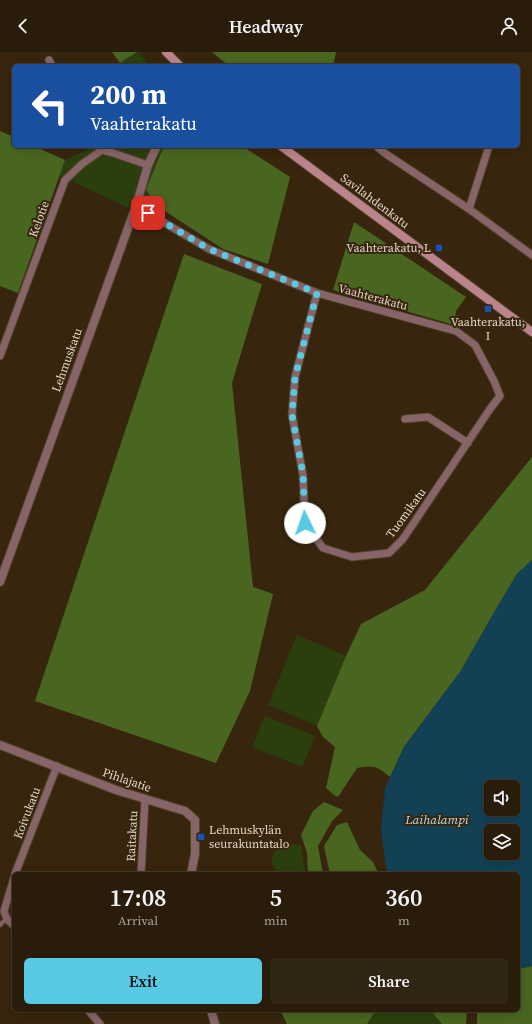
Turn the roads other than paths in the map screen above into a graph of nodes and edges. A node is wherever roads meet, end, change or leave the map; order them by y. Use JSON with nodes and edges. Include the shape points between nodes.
{"nodes":[{"id":1,"x":166,"y":52,"type":"edge"},
{"id":2,"x":178,"y":64,"type":"edge"},
{"id":3,"x":101,"y":148,"type":"edge"},
{"id":4,"x":156,"y":148,"type":"edge"},
{"id":5,"x":284,"y":148,"type":"edge"},
{"id":6,"x":378,"y":148,"type":"edge"},
{"id":7,"x":488,"y":148,"type":"edge"},
{"id":8,"x":148,"y":165,"type":"junction"},
{"id":9,"x":136,"y":206,"type":"junction"},
{"id":10,"x":468,"y":209,"type":"junction"},
{"id":11,"x":532,"y":255,"type":"edge"},
{"id":12,"x":317,"y":293,"type":"junction"},
{"id":13,"x":532,"y":332,"type":"edge"},
{"id":14,"x":475,"y":345,"type":"joint"},
{"id":15,"x":0,"y":356,"type":"edge"},
{"id":16,"x":405,"y":420,"type":"dead end"},
{"id":17,"x":468,"y":443,"type":"junction"},
{"id":18,"x":0,"y":582,"type":"edge"},
{"id":19,"x":0,"y":745,"type":"edge"},
{"id":20,"x":57,"y":766,"type":"junction"},
{"id":21,"x":145,"y":799,"type":"junction"},
{"id":22,"x":19,"y":870,"type":"edge"},
{"id":23,"x":141,"y":872,"type":"edge"},
{"id":24,"x":191,"y":872,"type":"edge"},
{"id":25,"x":12,"y":885,"type":"edge"},
{"id":26,"x":7,"y":918,"type":"junction"},
{"id":27,"x":12,"y":924,"type":"edge"},
{"id":28,"x":0,"y":925,"type":"edge"},
{"id":29,"x":90,"y":1012,"type":"edge"},
{"id":30,"x":212,"y":1012,"type":"edge"},
{"id":31,"x":100,"y":1024,"type":"edge"},
{"id":32,"x":215,"y":1024,"type":"edge"}],
"edges":[{"from":1,"to":2,"type":"main road"},
{"from":3,"to":8,"type":"street","name":"Kelotie"},
{"from":3,"to":15,"type":"street","name":"Kelotie","via":[[65,180]]},
{"from":4,"to":8,"type":"street","name":"Lehmuskatu"},
{"from":5,"to":13,"type":"main road","name":"Savilahdenkatu"},
{"from":6,"to":10,"type":"street"},
{"from":7,"to":10,"type":"street"},
{"from":8,"to":9,"type":"street","name":"Lehmuskatu"},
{"from":9,"to":12,"type":"street","name":"Vaahterakatu","via":[[209,249]]},
{"from":9,"to":18,"type":"street","name":"Lehmuskatu"},
{"from":10,"to":11,"type":"street"},
{"from":12,"to":14,"type":"street","name":"Vaahterakatu","via":[[456,331]]},
{"from":12,"to":17,"type":"street","name":"Tuomikatu","via":[[295,377],[292,415],[303,474],[305,523],[324,548],[352,557],[389,553],[403,540]]},
{"from":14,"to":17,"type":"street","name":"Tuomikatu","via":[[500,396]]},
{"from":16,"to":17,"type":"street","via":[[428,417]]},
{"from":19,"to":20,"type":"street","name":"Pihlajatie"},
{"from":20,"to":21,"type":"street","name":"Pihlajatie"},
{"from":20,"to":22,"type":"street","name":"Koivukatu"},
{"from":21,"to":23,"type":"street","name":"Raitakatu"},
{"from":21,"to":24,"type":"street","name":"Pihlajatie","via":[[184,811],[195,820],[195,854]]},
{"from":25,"to":26,"type":"street","via":[[4,911]]},
{"from":26,"to":27,"type":"street"},
{"from":26,"to":28,"type":"lane"},
{"from":29,"to":31,"type":"street"},
{"from":30,"to":32,"type":"street"}]}
